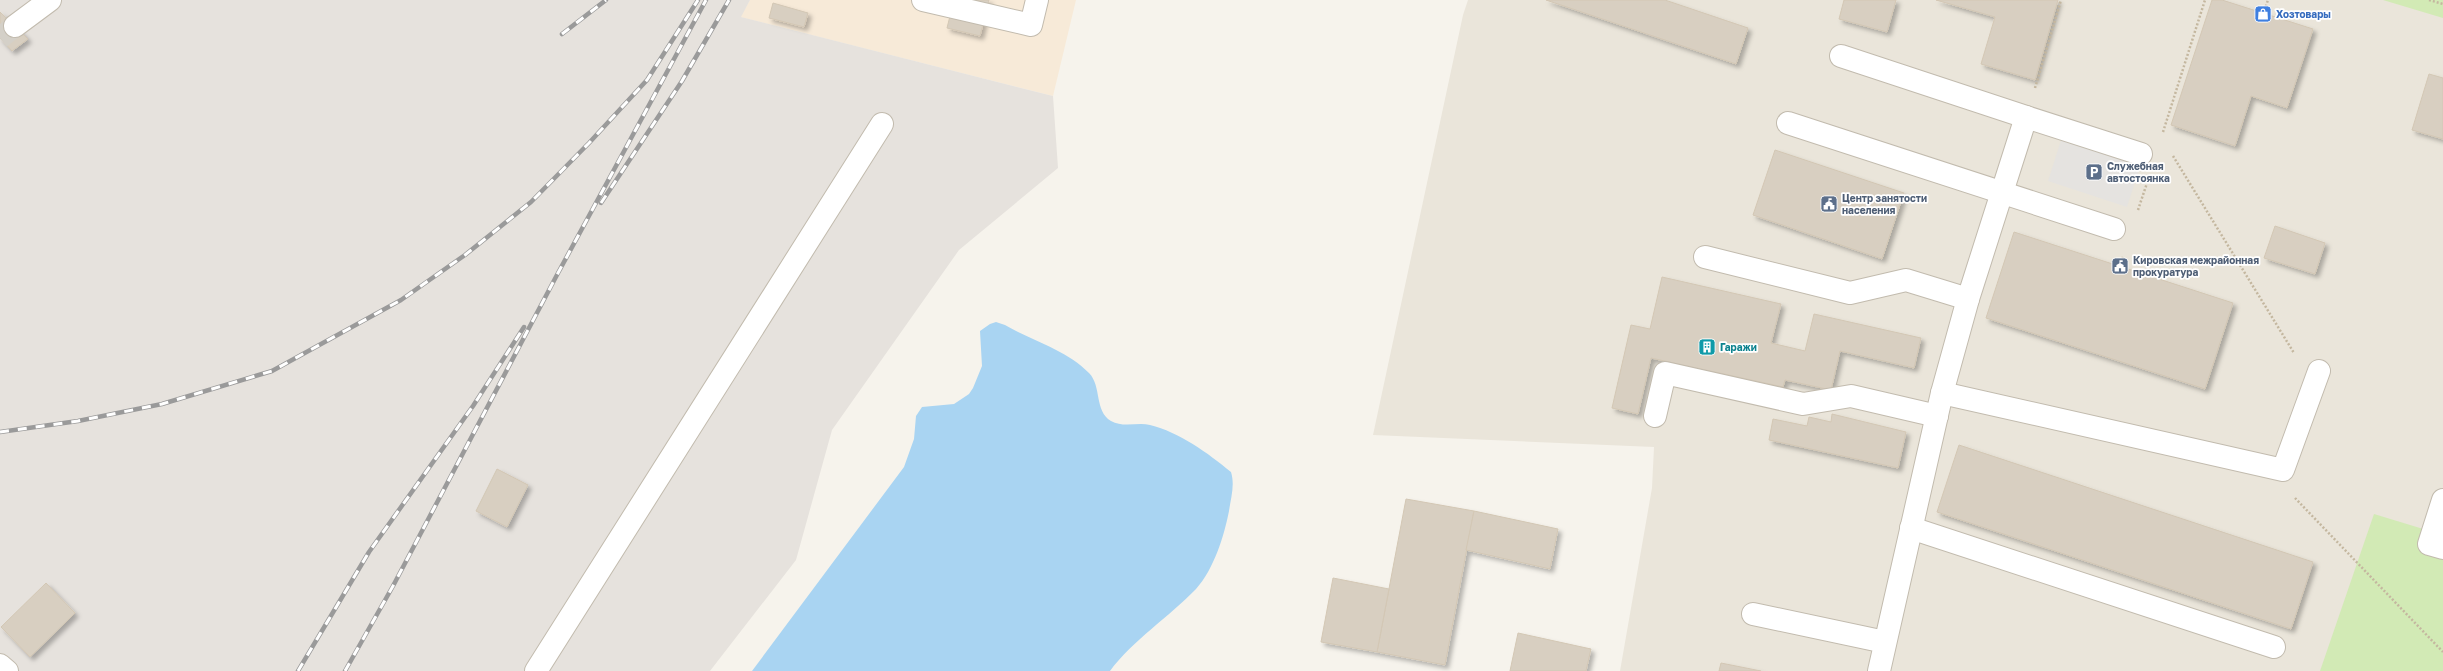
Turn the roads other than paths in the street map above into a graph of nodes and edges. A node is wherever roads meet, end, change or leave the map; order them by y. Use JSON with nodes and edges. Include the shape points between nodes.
{"nodes":[{"id":1,"x":50,"y":0,"type":"edge"},
{"id":2,"x":923,"y":0,"type":"edge"},
{"id":3,"x":1037,"y":0,"type":"edge"},
{"id":4,"x":14,"y":26,"type":"tunnel mouth"},
{"id":5,"x":1841,"y":56,"type":"dead end"},
{"id":6,"x":2026,"y":117,"type":"junction"},
{"id":7,"x":1788,"y":123,"type":"dead end"},
{"id":8,"x":882,"y":124,"type":"dead end"},
{"id":9,"x":2141,"y":154,"type":"dead end"},
{"id":10,"x":2002,"y":193,"type":"junction"},
{"id":11,"x":2114,"y":229,"type":"dead end"},
{"id":12,"x":1705,"y":257,"type":"dead end"},
{"id":13,"x":1968,"y":299,"type":"junction"},
{"id":14,"x":2319,"y":371,"type":"dead end"},
{"id":15,"x":1942,"y":393,"type":"junction"},
{"id":16,"x":1654,"y":416,"type":"dead end"},
{"id":17,"x":1937,"y":416,"type":"junction"},
{"id":18,"x":2443,"y":500,"type":"edge"},
{"id":19,"x":1911,"y":528,"type":"junction"},
{"id":20,"x":2443,"y":548,"type":"edge"},
{"id":21,"x":1753,"y":614,"type":"dead end"},
{"id":22,"x":1884,"y":642,"type":"junction"},
{"id":23,"x":2274,"y":647,"type":"dead end"},
{"id":24,"x":0,"y":665,"type":"edge"},
{"id":25,"x":7,"y":671,"type":"edge"},
{"id":26,"x":536,"y":671,"type":"edge"},
{"id":27,"x":1879,"y":671,"type":"edge"}],
"edges":[{"from":1,"to":4,"type":"street"},
{"from":2,"to":3,"type":"street","via":[[1031,25]]},
{"from":5,"to":6,"type":"street"},
{"from":6,"to":9,"type":"street"},
{"from":6,"to":10,"type":"street"},
{"from":7,"to":10,"type":"street"},
{"from":8,"to":26,"type":"street"},
{"from":10,"to":11,"type":"street"},
{"from":10,"to":13,"type":"street"},
{"from":12,"to":13,"type":"street","via":[[1850,293],[1906,280]]},
{"from":13,"to":15,"type":"street"},
{"from":14,"to":15,"type":"street","via":[[2283,470]]},
{"from":15,"to":17,"type":"street"},
{"from":16,"to":17,"type":"street","via":[[1665,373],[1803,404],[1850,396]]},
{"from":17,"to":19,"type":"street"},
{"from":18,"to":20,"type":"street","via":[[2430,544]]},
{"from":19,"to":22,"type":"street"},
{"from":19,"to":23,"type":"street"},
{"from":21,"to":22,"type":"street"},
{"from":22,"to":27,"type":"street"},
{"from":24,"to":25,"type":"street"}]}
